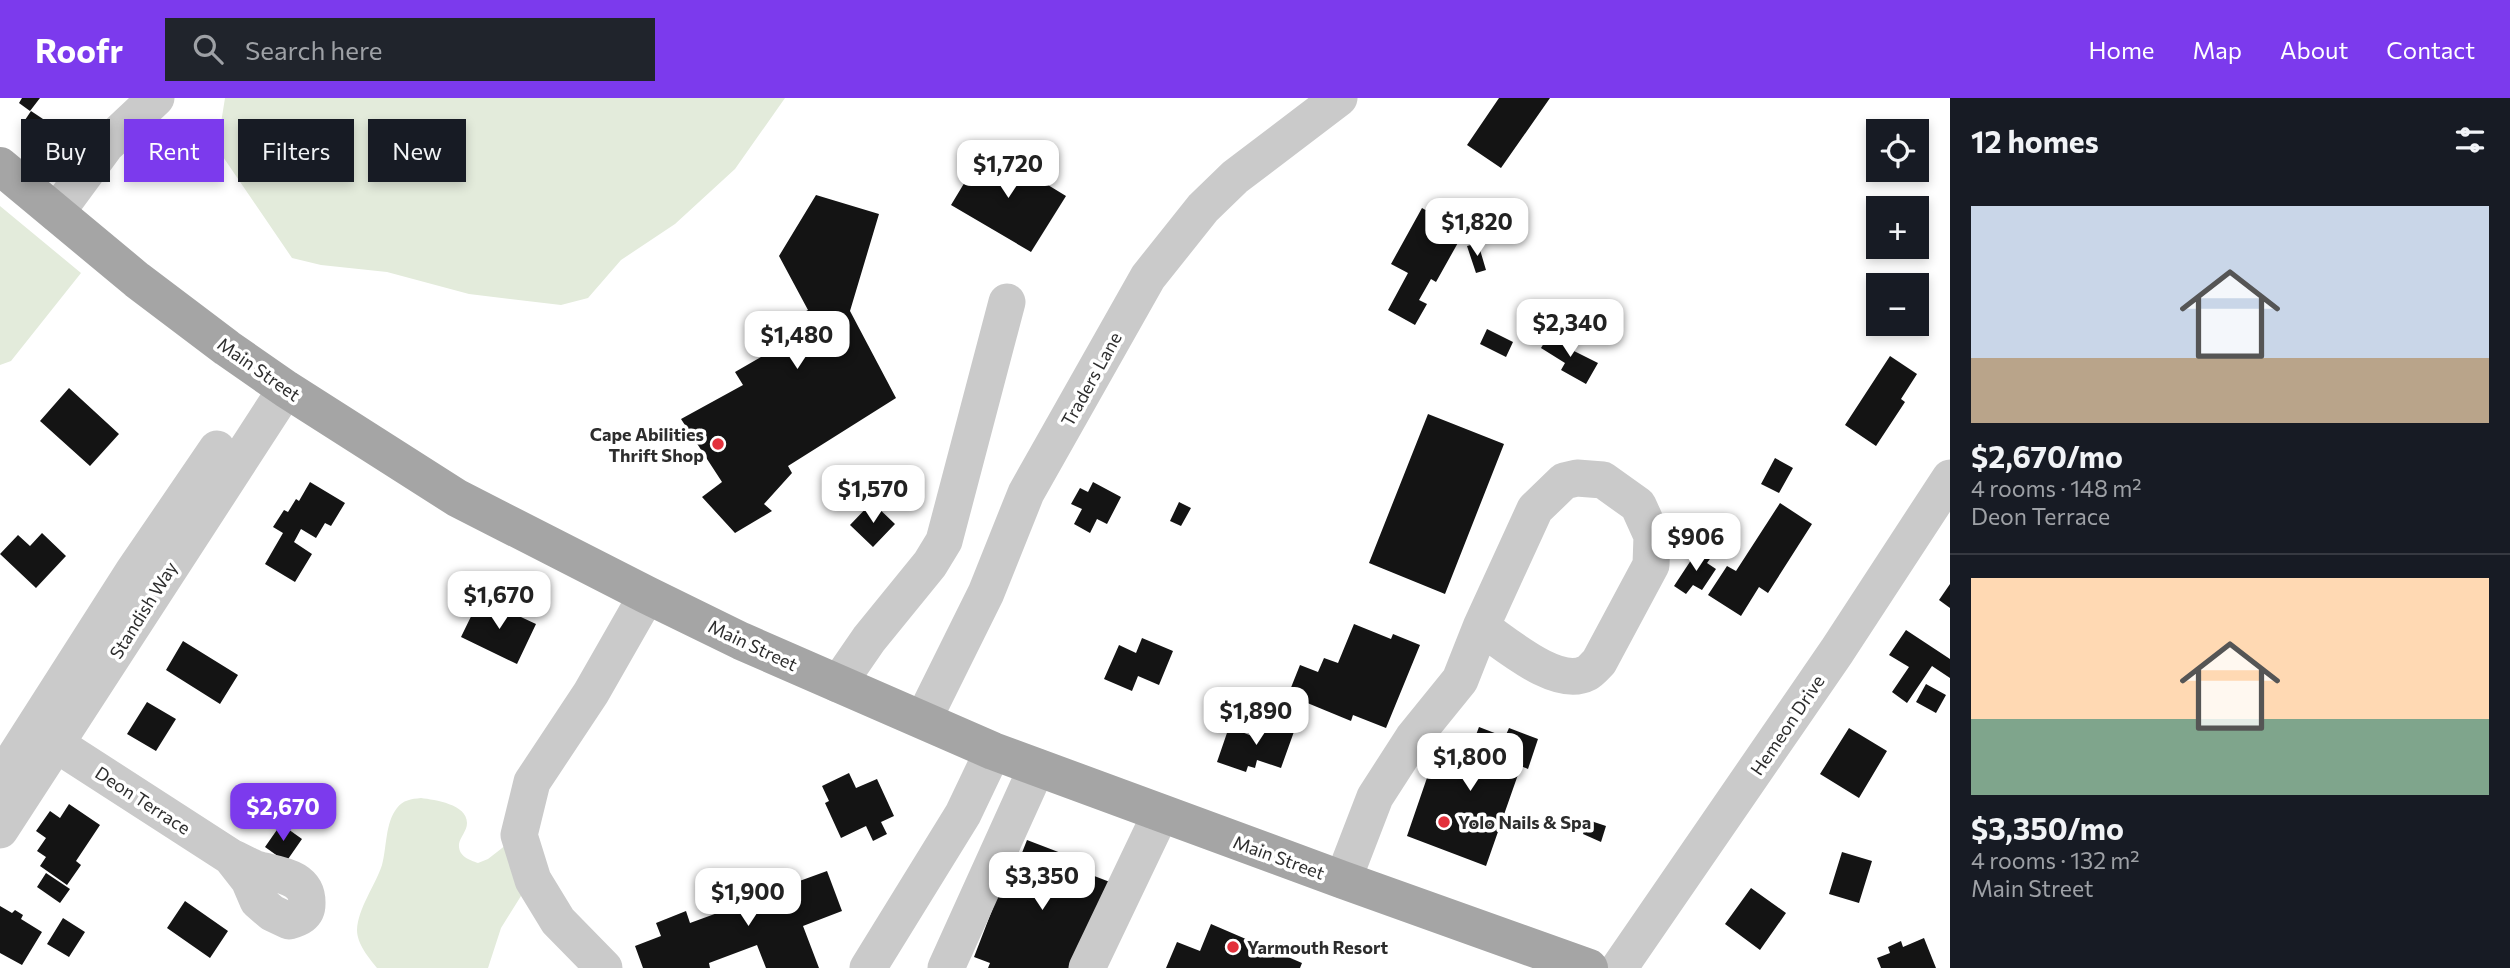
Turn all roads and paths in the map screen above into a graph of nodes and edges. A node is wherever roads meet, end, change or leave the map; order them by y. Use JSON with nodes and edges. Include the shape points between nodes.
{"nodes":[{"id":1,"x":156,"y":98,"type":"edge"},
{"id":2,"x":1339,"y":98,"type":"edge"},
{"id":3,"x":0,"y":166,"type":"edge"},
{"id":4,"x":56,"y":213,"type":"junction"},
{"id":5,"x":1007,"y":302,"type":"dead end"},
{"id":6,"x":276,"y":382,"type":"junction"},
{"id":7,"x":1950,"y":478,"type":"edge"},
{"id":8,"x":647,"y":595,"type":"junction"},
{"id":9,"x":117,"y":624,"type":"junction"},
{"id":10,"x":1481,"y":627,"type":"junction"},
{"id":11,"x":838,"y":684,"type":"junction"},
{"id":12,"x":923,"y":720,"type":"junction"},
{"id":13,"x":56,"y":744,"type":"junction"},
{"id":14,"x":993,"y":751,"type":"junction"},
{"id":15,"x":1037,"y":767,"type":"junction"},
{"id":16,"x":3,"y":807,"type":"edge"},
{"id":17,"x":964,"y":811,"type":"junction"},
{"id":18,"x":1161,"y":813,"type":"junction"},
{"id":19,"x":1008,"y":831,"type":"junction"},
{"id":20,"x":230,"y":856,"type":"dead end"},
{"id":21,"x":1343,"y":880,"type":"junction"},
{"id":22,"x":604,"y":968,"type":"edge"},
{"id":23,"x":868,"y":968,"type":"edge"},
{"id":24,"x":946,"y":968,"type":"edge"},
{"id":25,"x":1087,"y":968,"type":"edge"},
{"id":26,"x":1590,"y":968,"type":"edge"},
{"id":27,"x":1619,"y":968,"type":"edge"}],
"edges":[{"from":1,"to":4,"type":"street","via":[[106,145]]},
{"from":2,"to":12,"type":"street","name":"Traders Lane","via":[[1235,177],[1203,208],[1148,277],[1026,493],[986,593]]},
{"from":3,"to":4,"type":"main road","name":"Main Street"},
{"from":4,"to":6,"type":"main road","name":"Main Street","via":[[137,280]]},
{"from":5,"to":11,"type":"street","via":[[944,541]]},
{"from":6,"to":8,"type":"main road","name":"Main Street","via":[[457,498]]},
{"from":6,"to":9,"type":"street","name":"Standish Way"},
{"from":7,"to":27,"type":"street","name":"Hemeon Drive","via":[[1822,674]]},
{"from":8,"to":11,"type":"main road","name":"Main Street"},
{"from":8,"to":22,"type":"street","via":[[591,693],[532,782],[519,835],[533,880],[558,921]]},
{"from":9,"to":13,"type":"street","name":"Standish Way"},
{"from":9,"to":16,"type":"street","name":"Standish Way"},
{"from":10,"to":10,"type":"street","via":[[1535,509],[1564,481],[1603,480],[1638,505],[1652,536],[1651,565],[1599,662],[1586,674],[1562,676],[1530,661]]},
{"from":10,"to":21,"type":"street","via":[[1460,680],[1413,738],[1376,797]]},
{"from":11,"to":12,"type":"main road","name":"Main Street"},
{"from":12,"to":14,"type":"main road","name":"Main Street"},
{"from":13,"to":16,"type":"street","name":"Standish Way"},
{"from":13,"to":20,"type":"street","name":"Deon Terrace"},
{"from":14,"to":15,"type":"main road","name":"Main Street"},
{"from":14,"to":17,"type":"street"},
{"from":15,"to":18,"type":"main road","name":"Main Street"},
{"from":15,"to":19,"type":"street"},
{"from":17,"to":19,"type":"street"},
{"from":17,"to":23,"type":"street"},
{"from":18,"to":21,"type":"main road","name":"Main Street"},
{"from":18,"to":25,"type":"street"},
{"from":19,"to":24,"type":"street"},
{"from":21,"to":26,"type":"main road","name":"Main Street"}]}
